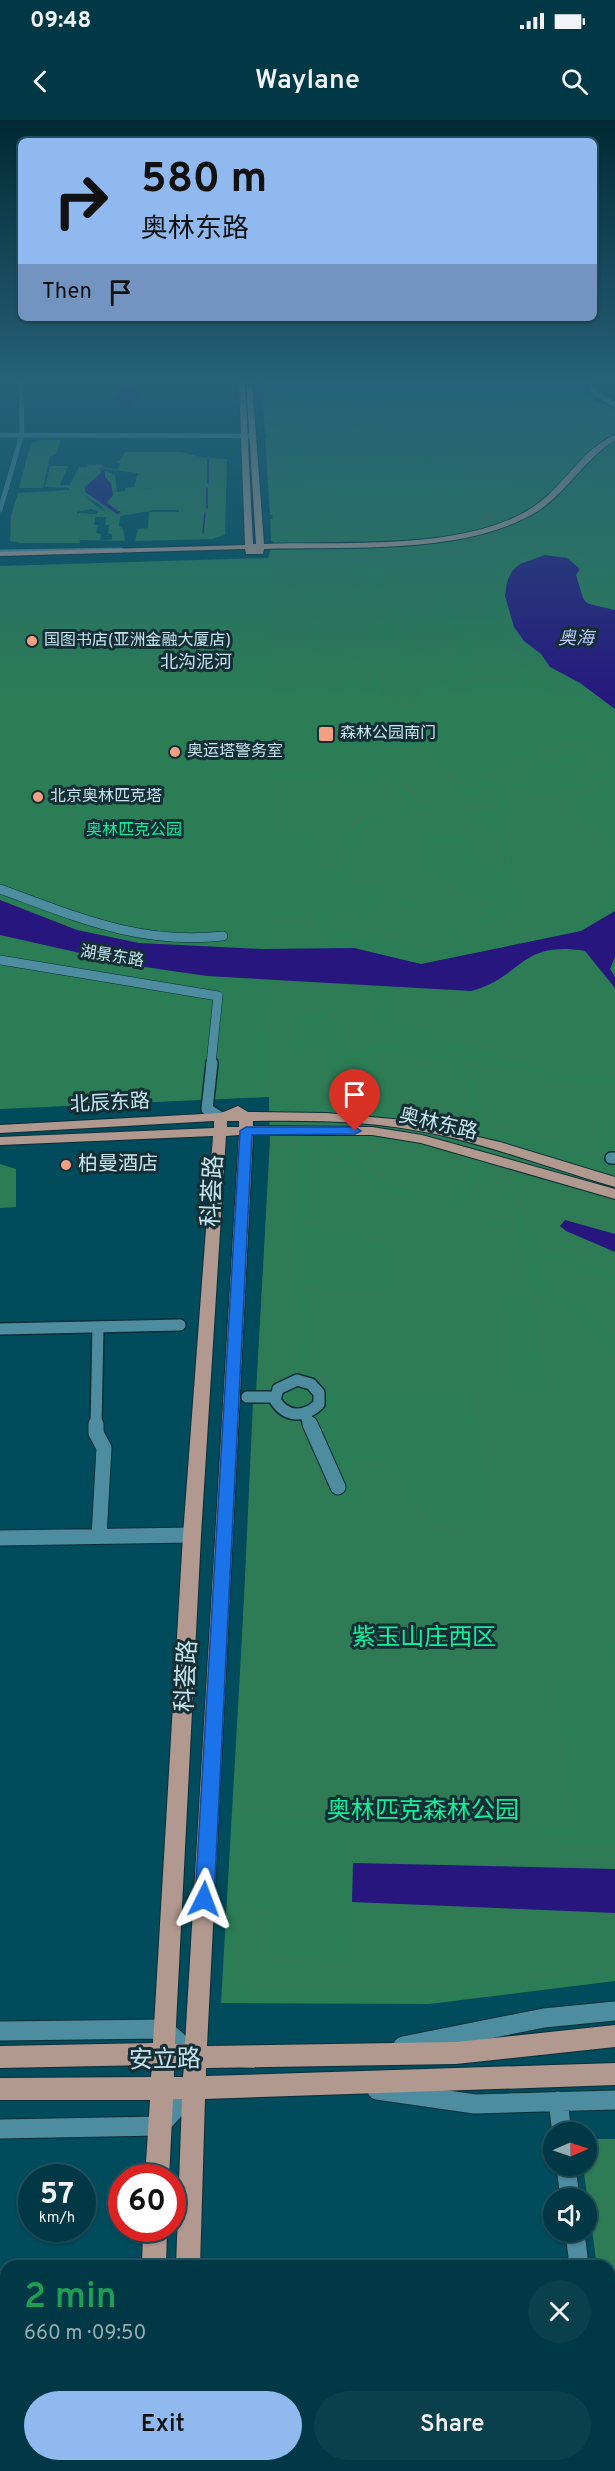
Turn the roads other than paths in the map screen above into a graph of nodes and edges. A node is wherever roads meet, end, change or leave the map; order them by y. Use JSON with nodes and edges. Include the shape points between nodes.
{"nodes":[{"id":1,"x":6,"y":491,"type":"edge"},
{"id":2,"x":249,"y":491,"type":"edge"},
{"id":3,"x":254,"y":491,"type":"edge"},
{"id":4,"x":557,"y":491,"type":"edge"},
{"id":5,"x":567,"y":494,"type":"dead end"},
{"id":6,"x":0,"y":510,"type":"edge"},
{"id":7,"x":260,"y":549,"type":"junction"},
{"id":8,"x":249,"y":550,"type":"junction"},
{"id":9,"x":1,"y":555,"type":"edge"},
{"id":10,"x":0,"y":889,"type":"edge"},
{"id":11,"x":223,"y":936,"type":"dead end"},
{"id":12,"x":0,"y":955,"type":"edge"},
{"id":13,"x":0,"y":960,"type":"edge"},
{"id":14,"x":187,"y":987,"type":"junction"},
{"id":15,"x":222,"y":1125,"type":"junction"},
{"id":16,"x":246,"y":1125,"type":"junction"},
{"id":17,"x":0,"y":1129,"type":"edge"},
{"id":18,"x":0,"y":1141,"type":"edge"},
{"id":19,"x":615,"y":1182,"type":"edge"},
{"id":20,"x":615,"y":1194,"type":"edge"},
{"id":21,"x":180,"y":1325,"type":"dead end"},
{"id":22,"x":98,"y":1327,"type":"junction"},
{"id":23,"x":0,"y":1329,"type":"edge"},
{"id":24,"x":247,"y":1397,"type":"dead end"},
{"id":25,"x":275,"y":1397,"type":"junction"},
{"id":26,"x":305,"y":1414,"type":"junction"},
{"id":27,"x":338,"y":1487,"type":"dead end"},
{"id":28,"x":192,"y":1534,"type":"junction"},
{"id":29,"x":99,"y":1536,"type":"junction"},
{"id":30,"x":0,"y":1538,"type":"edge"},
{"id":31,"x":615,"y":2011,"type":"edge"},
{"id":32,"x":164,"y":2029,"type":"junction"},
{"id":33,"x":0,"y":2031,"type":"edge"},
{"id":34,"x":615,"y":2036,"type":"edge"},
{"id":35,"x":163,"y":2054,"type":"junction"},
{"id":36,"x":358,"y":2054,"type":"junction"},
{"id":37,"x":0,"y":2057,"type":"edge"},
{"id":38,"x":196,"y":2058,"type":"junction"},
{"id":39,"x":615,"y":2074,"type":"edge"},
{"id":40,"x":331,"y":2084,"type":"junction"},
{"id":41,"x":161,"y":2088,"type":"junction"},
{"id":42,"x":194,"y":2088,"type":"junction"},
{"id":43,"x":0,"y":2089,"type":"edge"},
{"id":44,"x":615,"y":2100,"type":"edge"},
{"id":45,"x":558,"y":2102,"type":"junction"},
{"id":46,"x":561,"y":2122,"type":"edge"},
{"id":47,"x":160,"y":2126,"type":"junction"},
{"id":48,"x":0,"y":2129,"type":"edge"},
{"id":49,"x":158,"y":2164,"type":"edge"},
{"id":50,"x":155,"y":2242,"type":"edge"},
{"id":51,"x":576,"y":2242,"type":"edge"},
{"id":52,"x":154,"y":2260,"type":"edge"},
{"id":53,"x":188,"y":2260,"type":"edge"},
{"id":54,"x":578,"y":2260,"type":"edge"}],
"edges":[{"from":1,"to":6,"type":"street"},
{"from":2,"to":8,"type":"main road"},
{"from":3,"to":7,"type":"main road"},
{"from":4,"to":7,"type":"main road","via":[[545,504],[522,517],[462,535]]},
{"from":5,"to":7,"type":"main road","via":[[529,519],[464,539],[422,545]]},
{"from":7,"to":8,"type":"main road"},
{"from":8,"to":9,"type":"main road"},
{"from":8,"to":9,"type":"main road"},
{"from":10,"to":11,"type":"street","via":[[60,913],[124,930]]},
{"from":12,"to":14,"type":"street","name":"湖景东路"},
{"from":13,"to":14,"type":"street","name":"湖景东路"},
{"from":14,"to":15,"type":"street","name":"湖景东路","via":[[218,992],[207,1108]]},
{"from":15,"to":16,"type":"main road","via":[[238,1110]]},
{"from":15,"to":17,"type":"main road","name":"北辰东路"},
{"from":15,"to":18,"type":"main road","name":"北辰东路"},
{"from":15,"to":28,"type":"main road","name":"科荟路"},
{"from":16,"to":19,"type":"main road","name":"奥林东路","via":[[374,1120],[476,1140]]},
{"from":16,"to":20,"type":"main road","name":"奥林东路","via":[[372,1131],[422,1139]]},
{"from":16,"to":38,"type":"main road","name":"科荟路"},
{"from":21,"to":22,"type":"street"},
{"from":22,"to":23,"type":"street"},
{"from":22,"to":29,"type":"street","via":[[96,1433],[104,1448]]},
{"from":24,"to":25,"type":"street"},
{"from":25,"to":26,"type":"street","via":[[281,1410]]},
{"from":25,"to":26,"type":"street","via":[[278,1389],[290,1382],[311,1384],[320,1399],[315,1409]]},
{"from":26,"to":27,"type":"street"},
{"from":28,"to":29,"type":"street"},
{"from":28,"to":32,"type":"main road","name":"科荟路"},
{"from":29,"to":30,"type":"street"},
{"from":31,"to":36,"type":"street","name":"安立路","via":[[544,2018]]},
{"from":32,"to":33,"type":"street","name":"安立路"},
{"from":32,"to":35,"type":"main road","name":"科荟路"},
{"from":32,"to":38,"type":"street","name":"安立路"},
{"from":34,"to":36,"type":"main road","name":"安立路","via":[[456,2053]]},
{"from":35,"to":37,"type":"main road","name":"安立路"},
{"from":35,"to":38,"type":"main road","name":"安立路"},
{"from":35,"to":41,"type":"main road","name":"科荟路"},
{"from":36,"to":38,"type":"main road","name":"安立路"},
{"from":38,"to":42,"type":"main road","name":"科荟路"},
{"from":39,"to":40,"type":"main road","name":"安立路"},
{"from":40,"to":42,"type":"main road","name":"安立路"},
{"from":40,"to":45,"type":"street","name":"安立路","via":[[474,2104]]},
{"from":41,"to":42,"type":"main road","name":"安立路"},
{"from":41,"to":43,"type":"main road","name":"安立路"},
{"from":41,"to":47,"type":"main road","name":"科荟路"},
{"from":42,"to":47,"type":"street"},
{"from":42,"to":53,"type":"main road","name":"科荟路"},
{"from":44,"to":45,"type":"street","name":"安立路"},
{"from":45,"to":46,"type":"street"},
{"from":47,"to":48,"type":"street"},
{"from":47,"to":49,"type":"main road","name":"科荟路"},
{"from":50,"to":52,"type":"main road"},
{"from":51,"to":54,"type":"street"}]}
